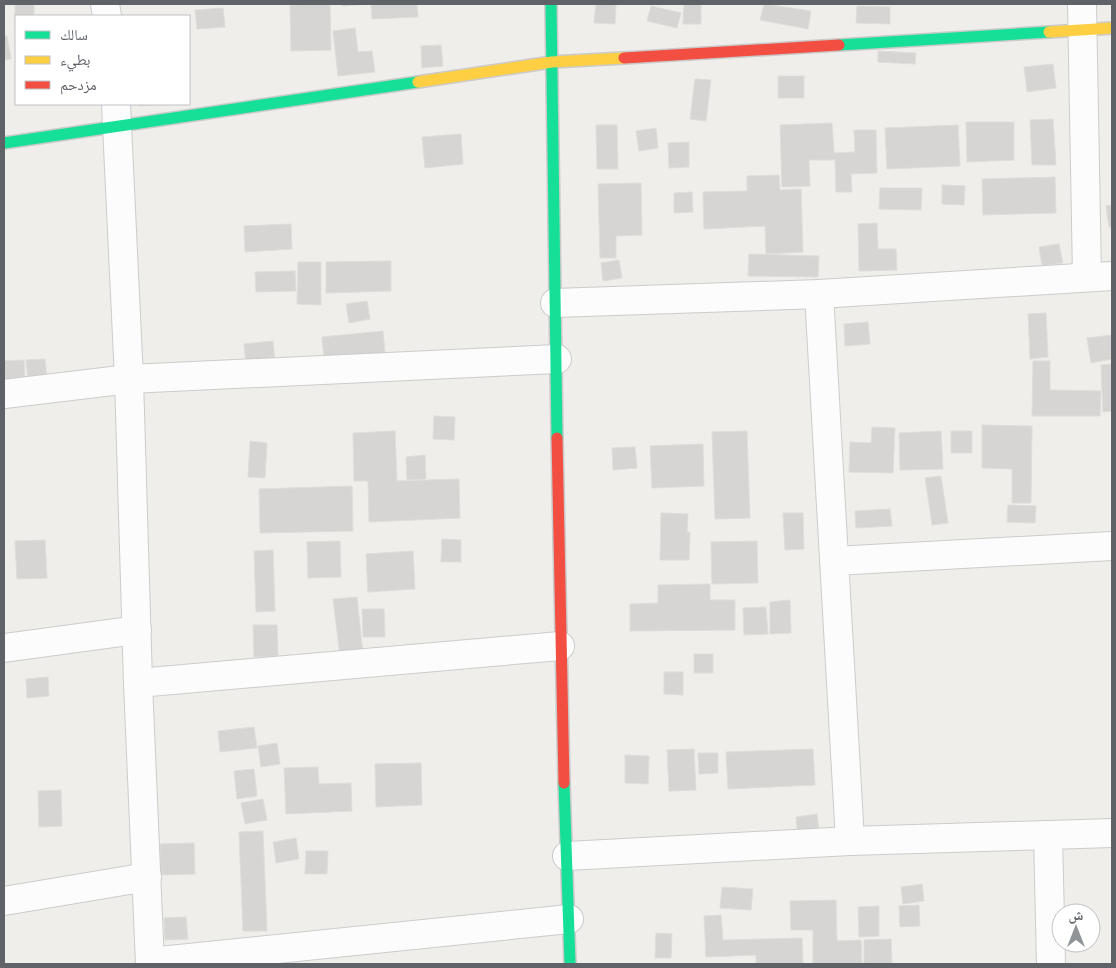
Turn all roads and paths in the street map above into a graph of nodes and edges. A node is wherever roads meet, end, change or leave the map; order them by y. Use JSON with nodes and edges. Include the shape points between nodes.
{"nodes":[{"id":1,"x":551,"y":4,"type":"edge"},
{"id":2,"x":1083,"y":17,"type":"edge"},
{"id":3,"x":1112,"y":28,"type":"edge"},
{"id":4,"x":552,"y":62,"type":"junction"},
{"id":5,"x":117,"y":115,"type":"edge"},
{"id":6,"x":4,"y":142,"type":"edge"},
{"id":7,"x":1100,"y":276,"type":"edge"},
{"id":8,"x":819,"y":294,"type":"junction"},
{"id":9,"x":555,"y":303,"type":"junction"},
{"id":10,"x":557,"y":359,"type":"junction"},
{"id":11,"x":129,"y":379,"type":"junction"},
{"id":12,"x":4,"y":394,"type":"edge"},
{"id":13,"x":1112,"y":546,"type":"edge"},
{"id":14,"x":834,"y":561,"type":"junction"},
{"id":15,"x":136,"y":630,"type":"junction"},
{"id":16,"x":560,"y":646,"type":"junction"},
{"id":17,"x":4,"y":648,"type":"edge"},
{"id":18,"x":138,"y":683,"type":"junction"},
{"id":19,"x":1112,"y":833,"type":"edge"},
{"id":20,"x":1048,"y":835,"type":"junction"},
{"id":21,"x":850,"y":841,"type":"junction"},
{"id":22,"x":567,"y":856,"type":"junction"},
{"id":23,"x":147,"y":877,"type":"junction"},
{"id":24,"x":4,"y":901,"type":"edge"},
{"id":25,"x":569,"y":918,"type":"junction"},
{"id":26,"x":150,"y":963,"type":"edge"},
{"id":27,"x":570,"y":964,"type":"edge"},
{"id":28,"x":1051,"y":964,"type":"edge"}],
"edges":[{"from":1,"to":4,"type":"street"},
{"from":2,"to":3,"type":"street"},
{"from":2,"to":4,"type":"street"},
{"from":2,"to":7,"type":"street"},
{"from":4,"to":5,"type":"street"},
{"from":4,"to":9,"type":"street"},
{"from":5,"to":6,"type":"street"},
{"from":5,"to":11,"type":"street"},
{"from":7,"to":8,"type":"street"},
{"from":8,"to":9,"type":"street"},
{"from":8,"to":14,"type":"street"},
{"from":9,"to":10,"type":"street"},
{"from":10,"to":11,"type":"street"},
{"from":10,"to":16,"type":"street"},
{"from":11,"to":12,"type":"street"},
{"from":11,"to":15,"type":"street"},
{"from":13,"to":14,"type":"street"},
{"from":14,"to":21,"type":"street"},
{"from":15,"to":17,"type":"street"},
{"from":15,"to":18,"type":"street"},
{"from":16,"to":18,"type":"street"},
{"from":16,"to":22,"type":"street"},
{"from":18,"to":23,"type":"street"},
{"from":19,"to":20,"type":"street"},
{"from":20,"to":21,"type":"street"},
{"from":20,"to":28,"type":"street"},
{"from":21,"to":22,"type":"street"},
{"from":22,"to":25,"type":"street"},
{"from":23,"to":24,"type":"street"},
{"from":23,"to":26,"type":"street"},
{"from":25,"to":26,"type":"street"},
{"from":25,"to":27,"type":"street"}]}
